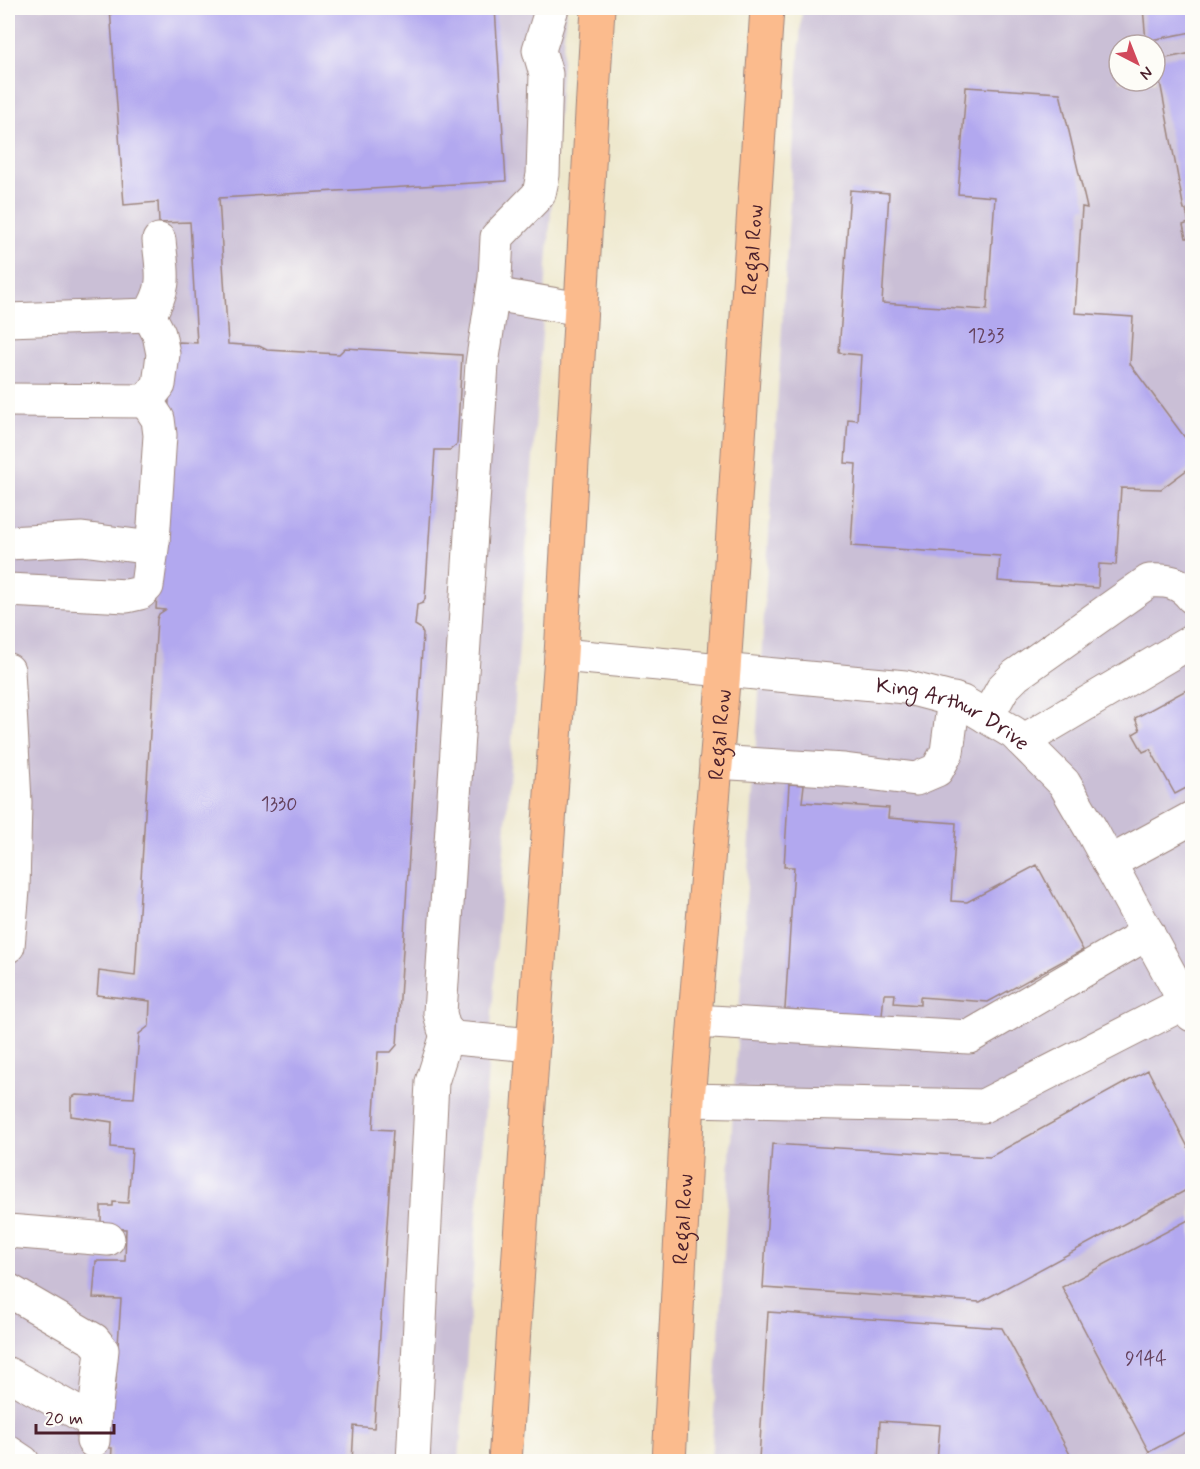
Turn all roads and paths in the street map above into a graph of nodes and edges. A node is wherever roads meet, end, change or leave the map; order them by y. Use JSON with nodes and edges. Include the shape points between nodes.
{"nodes":[{"id":1,"x":552,"y":8,"type":"edge"},
{"id":2,"x":598,"y":8,"type":"edge"},
{"id":3,"x":767,"y":8,"type":"edge"},
{"id":4,"x":159,"y":240,"type":"dead end"},
{"id":5,"x":493,"y":294,"type":"junction"},
{"id":6,"x":581,"y":309,"type":"junction"},
{"id":7,"x":149,"y":315,"type":"junction"},
{"id":8,"x":8,"y":320,"type":"edge"},
{"id":9,"x":8,"y":400,"type":"edge"},
{"id":10,"x":146,"y":401,"type":"junction"},
{"id":11,"x":153,"y":541,"type":"junction"},
{"id":12,"x":8,"y":543,"type":"edge"},
{"id":13,"x":8,"y":590,"type":"edge"},
{"id":14,"x":1192,"y":597,"type":"edge"},
{"id":15,"x":1192,"y":641,"type":"edge"},
{"id":16,"x":561,"y":655,"type":"junction"},
{"id":17,"x":8,"y":670,"type":"edge"},
{"id":18,"x":724,"y":670,"type":"junction"},
{"id":19,"x":954,"y":699,"type":"junction"},
{"id":20,"x":987,"y":717,"type":"junction"},
{"id":21,"x":1023,"y":741,"type":"junction"},
{"id":22,"x":716,"y":762,"type":"junction"},
{"id":23,"x":1192,"y":818,"type":"edge"},
{"id":24,"x":1110,"y":863,"type":"junction"},
{"id":25,"x":1148,"y":933,"type":"junction"},
{"id":26,"x":8,"y":946,"type":"edge"},
{"id":27,"x":1189,"y":1009,"type":"edge"},
{"id":28,"x":695,"y":1021,"type":"junction"},
{"id":29,"x":448,"y":1032,"type":"junction"},
{"id":30,"x":532,"y":1045,"type":"junction"},
{"id":31,"x":688,"y":1100,"type":"junction"},
{"id":32,"x":8,"y":1231,"type":"edge"},
{"id":33,"x":108,"y":1239,"type":"dead end"},
{"id":34,"x":8,"y":1290,"type":"edge"},
{"id":35,"x":8,"y":1374,"type":"edge"},
{"id":36,"x":8,"y":1452,"type":"edge"},
{"id":37,"x":23,"y":1461,"type":"edge"},
{"id":38,"x":413,"y":1461,"type":"edge"},
{"id":39,"x":505,"y":1461,"type":"edge"},
{"id":40,"x":669,"y":1461,"type":"edge"}],
"edges":[{"from":1,"to":5,"type":"street","via":[[539,50],[546,74],[543,175],[539,194],[497,237]]},
{"from":2,"to":6,"type":"main road"},
{"from":3,"to":18,"type":"main road","name":"Regal Row"},
{"from":4,"to":7,"type":"street","via":[[163,281],[160,297]]},
{"from":5,"to":6,"type":"street"},
{"from":5,"to":29,"type":"street","via":[[482,363],[440,1014]]},
{"from":6,"to":16,"type":"main road"},
{"from":7,"to":8,"type":"street"},
{"from":7,"to":10,"type":"street","via":[[159,334],[162,354],[159,384]]},
{"from":9,"to":10,"type":"street"},
{"from":10,"to":11,"type":"street","via":[[159,419],[160,435]]},
{"from":11,"to":12,"type":"street","via":[[144,547],[82,538]]},
{"from":11,"to":13,"type":"street","via":[[147,586],[140,593],[127,596]]},
{"from":14,"to":20,"type":"street","via":[[1185,588],[1167,580],[1149,581],[1016,675],[1003,688]]},
{"from":15,"to":21,"type":"street"},
{"from":16,"to":18,"type":"street","name":"King Arthur Drive"},
{"from":16,"to":30,"type":"main road"},
{"from":17,"to":26,"type":"street","via":[[15,802]]},
{"from":18,"to":19,"type":"street","name":"King Arthur Drive","via":[[905,687]]},
{"from":18,"to":22,"type":"main road","name":"Regal Row"},
{"from":19,"to":20,"type":"street","name":"King Arthur Drive"},
{"from":19,"to":22,"type":"street","via":[[947,752],[937,770],[916,779]]},
{"from":20,"to":21,"type":"street","name":"King Arthur Drive"},
{"from":21,"to":24,"type":"street","name":"King Arthur Drive","via":[[1064,783]]},
{"from":22,"to":28,"type":"main road","name":"Regal Row"},
{"from":23,"to":24,"type":"street"},
{"from":24,"to":25,"type":"street","name":"King Arthur Drive"},
{"from":25,"to":27,"type":"street","name":"King Arthur Drive"},
{"from":25,"to":28,"type":"street","via":[[969,1037]]},
{"from":27,"to":31,"type":"street","via":[[983,1106]]},
{"from":28,"to":31,"type":"main road","name":"Regal Row"},
{"from":29,"to":30,"type":"street","via":[[454,1038]]},
{"from":29,"to":38,"type":"street","via":[[432,1082]]},
{"from":30,"to":39,"type":"main road"},
{"from":31,"to":40,"type":"main road","name":"Regal Row"},
{"from":32,"to":33,"type":"street"},
{"from":34,"to":35,"type":"street","via":[[94,1340],[102,1350],[94,1432]]},
{"from":36,"to":37,"type":"street"}]}
